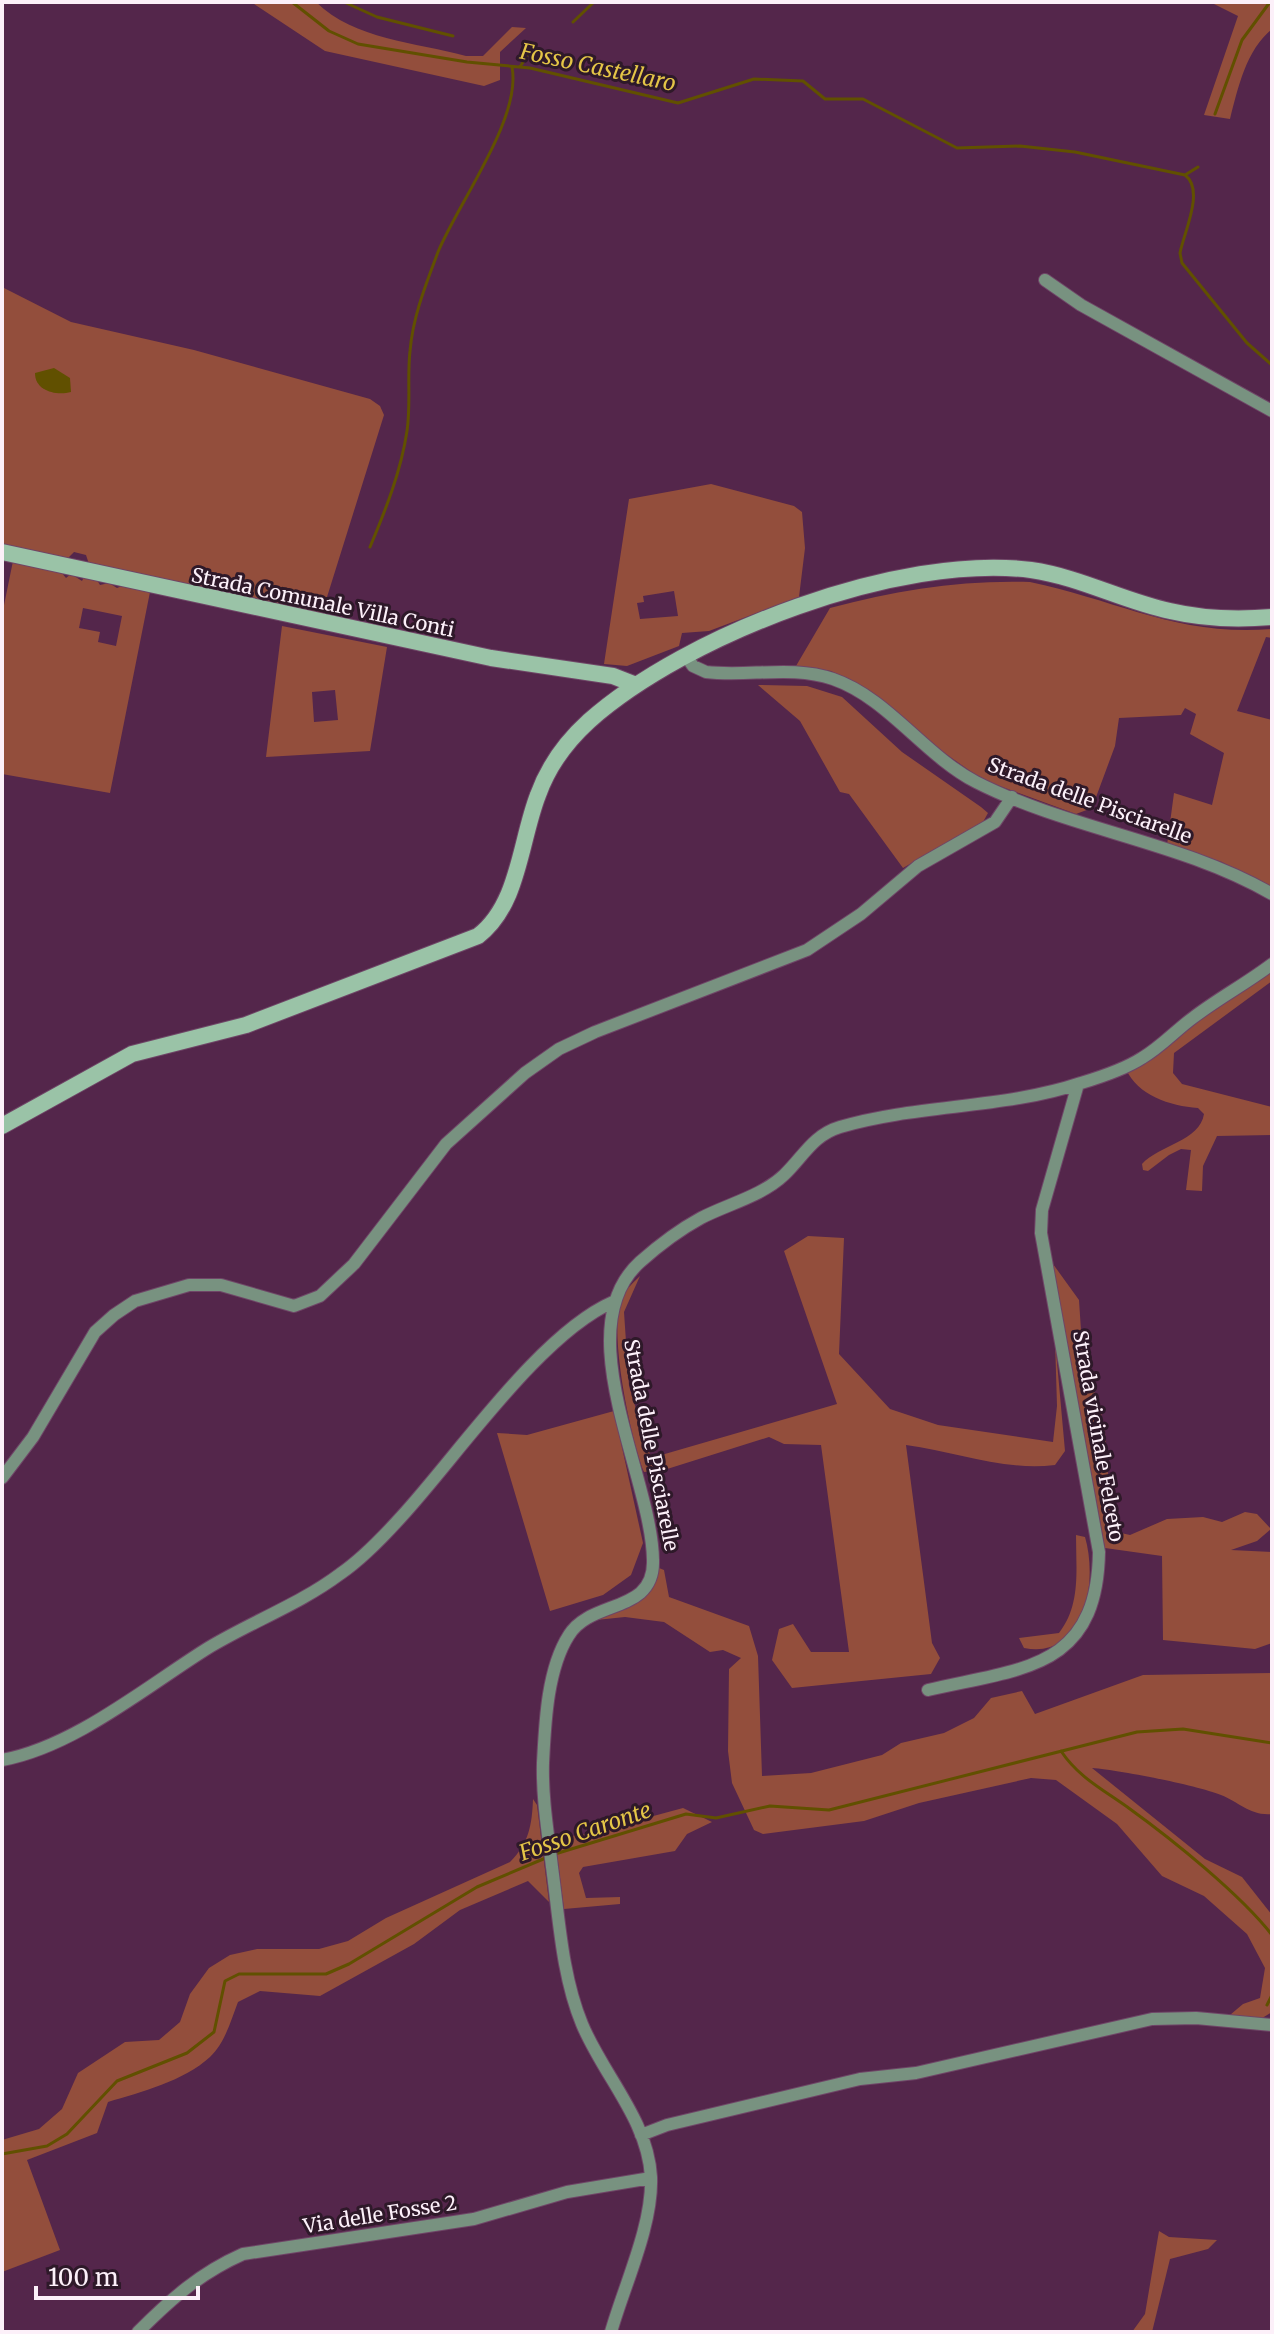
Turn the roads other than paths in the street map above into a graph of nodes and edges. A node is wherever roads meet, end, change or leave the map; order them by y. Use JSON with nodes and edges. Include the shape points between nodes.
{"nodes":[{"id":1,"x":1045,"y":280,"type":"dead end"},
{"id":2,"x":1272,"y":411,"type":"edge"},
{"id":3,"x":2,"y":552,"type":"edge"},
{"id":4,"x":1272,"y":617,"type":"edge"},
{"id":5,"x":686,"y":656,"type":"junction"},
{"id":6,"x":636,"y":685,"type":"junction"},
{"id":7,"x":1012,"y":797,"type":"junction"},
{"id":8,"x":1272,"y":894,"type":"edge"},
{"id":9,"x":1272,"y":964,"type":"edge"},
{"id":10,"x":1078,"y":1084,"type":"junction"},
{"id":11,"x":2,"y":1126,"type":"edge"},
{"id":12,"x":613,"y":1302,"type":"junction"},
{"id":13,"x":2,"y":1478,"type":"edge"},
{"id":14,"x":928,"y":1690,"type":"dead end"},
{"id":15,"x":2,"y":1760,"type":"edge"},
{"id":16,"x":1272,"y":2025,"type":"edge"},
{"id":17,"x":641,"y":2135,"type":"junction"},
{"id":18,"x":651,"y":2178,"type":"junction"},
{"id":19,"x":138,"y":2332,"type":"edge"},
{"id":20,"x":611,"y":2332,"type":"edge"}],
"edges":[{"from":1,"to":2,"type":"street"},
{"from":3,"to":6,"type":"main road","name":"Strada Comunale Villa Conti","via":[[491,658],[613,676]]},
{"from":4,"to":5,"type":"main road","via":[[1236,620],[1168,611],[1030,570],[953,571],[887,581],[806,606]]},
{"from":5,"to":6,"type":"main road"},
{"from":5,"to":7,"type":"street","name":"Strada delle Pisciarelle","via":[[706,672],[803,673],[836,680],[861,693],[965,775]]},
{"from":6,"to":11,"type":"main road","via":[[587,723],[556,758],[538,794],[503,908],[478,936],[246,1025],[132,1054]]},
{"from":7,"to":8,"type":"street","name":"Strada delle Pisciarelle","via":[[1223,869]]},
{"from":7,"to":13,"type":"street","via":[[995,822],[918,866],[807,950],[595,1032],[525,1073],[446,1144],[354,1264],[307,1303],[279,1303],[206,1283],[172,1288],[124,1308],[95,1332],[33,1437]]},
{"from":9,"to":10,"type":"street","via":[[1142,1058]]},
{"from":10,"to":12,"type":"street","via":[[834,1128],[816,1139],[772,1185],[698,1220],[666,1242],[636,1266]]},
{"from":10,"to":14,"type":"street","name":"Strada vicinale Felceto","via":[[1042,1210],[1041,1233],[1099,1552],[1095,1601],[1078,1636],[1058,1653],[1007,1672]]},
{"from":12,"to":15,"type":"street","via":[[586,1317],[545,1353],[400,1519],[341,1574],[208,1649],[123,1707],[22,1756]]},
{"from":12,"to":17,"type":"street","name":"Strada delle Pisciarelle","via":[[613,1362],[654,1566],[643,1593],[583,1620],[563,1645],[545,1739],[547,1822],[580,2019]]},
{"from":16,"to":17,"type":"street","via":[[1152,2019],[916,2073],[860,2079]]},
{"from":17,"to":18,"type":"street","name":"Strada delle Pisciarelle"},
{"from":18,"to":19,"type":"street","name":"Via delle Fosse 2","via":[[567,2192],[474,2219],[243,2254],[182,2288]]},
{"from":18,"to":20,"type":"street","name":"Strada delle Pisciarelle","via":[[645,2219]]}]}
